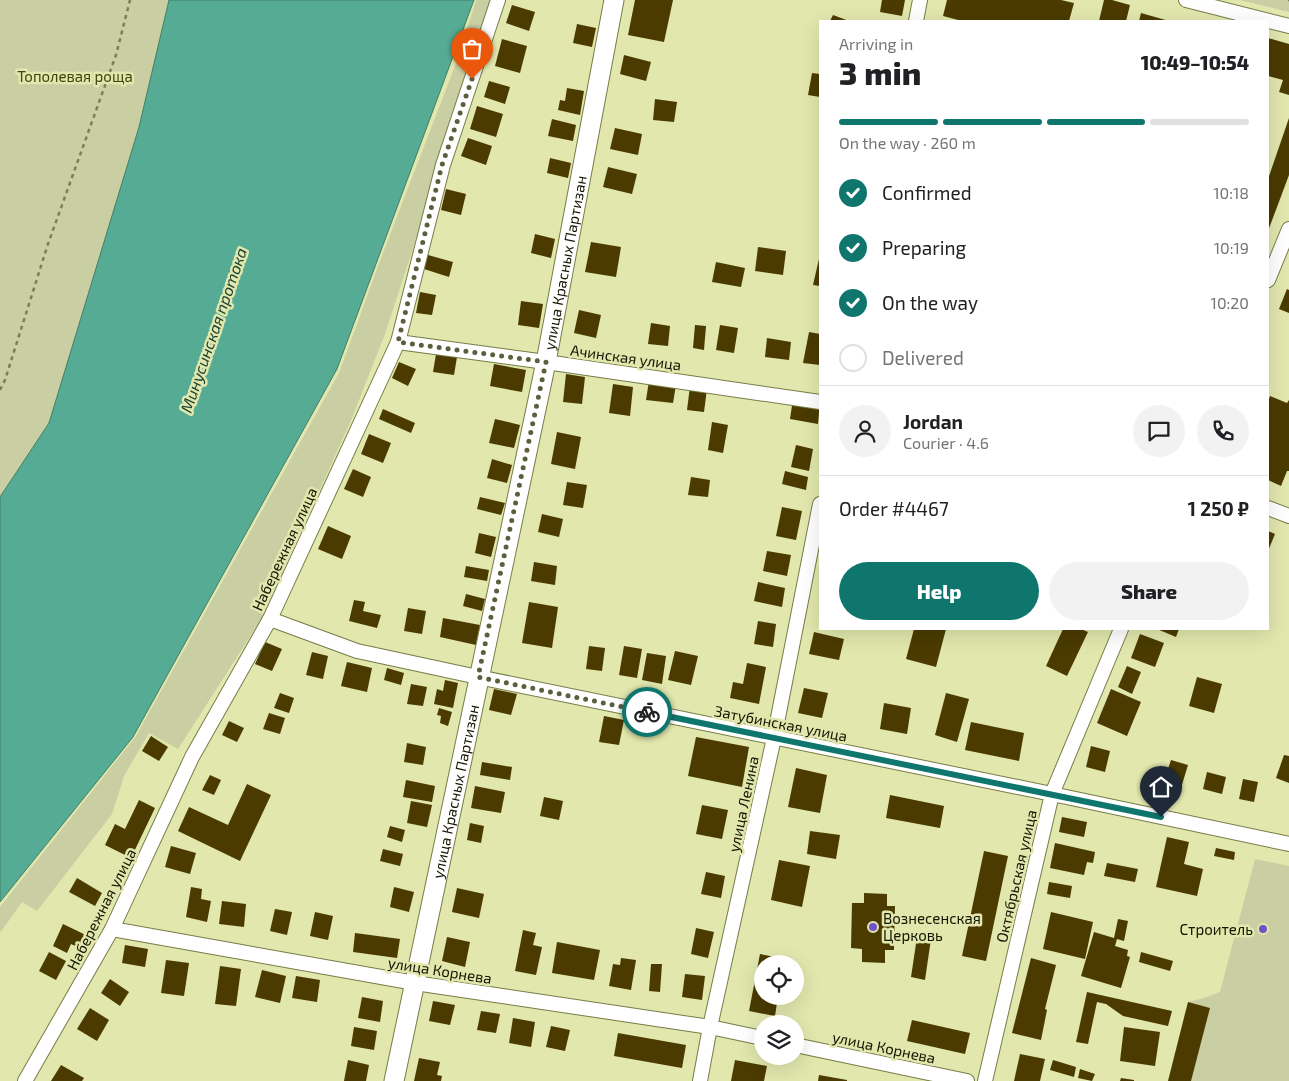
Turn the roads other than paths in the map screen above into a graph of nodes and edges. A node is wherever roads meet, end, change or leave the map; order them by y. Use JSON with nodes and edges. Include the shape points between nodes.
{"nodes":[{"id":1,"x":498,"y":0,"type":"edge"},
{"id":2,"x":614,"y":0,"type":"edge"},
{"id":3,"x":920,"y":0,"type":"edge"},
{"id":4,"x":1186,"y":0,"type":"edge"},
{"id":5,"x":916,"y":20,"type":"edge"},
{"id":6,"x":1265,"y":20,"type":"edge"},
{"id":7,"x":1269,"y":21,"type":"edge"},
{"id":8,"x":1289,"y":26,"type":"edge"},
{"id":9,"x":1289,"y":229,"type":"edge"},
{"id":10,"x":1269,"y":278,"type":"edge"},
{"id":11,"x":398,"y":342,"type":"junction"},
{"id":12,"x":546,"y":362,"type":"junction"},
{"id":13,"x":819,"y":402,"type":"edge"},
{"id":14,"x":1269,"y":508,"type":"edge"},
{"id":15,"x":819,"y":509,"type":"edge"},
{"id":16,"x":1289,"y":516,"type":"edge"},
{"id":17,"x":270,"y":619,"type":"junction"},
{"id":18,"x":1121,"y":630,"type":"edge"},
{"id":19,"x":478,"y":677,"type":"junction"},
{"id":20,"x":774,"y":738,"type":"junction"},
{"id":21,"x":1052,"y":794,"type":"junction"},
{"id":22,"x":1289,"y":844,"type":"edge"},
{"id":23,"x":112,"y":929,"type":"junction"},
{"id":24,"x":415,"y":983,"type":"junction"},
{"id":25,"x":710,"y":1027,"type":"junction"},
{"id":26,"x":754,"y":1036,"type":"edge"},
{"id":27,"x":804,"y":1047,"type":"edge"},
{"id":28,"x":25,"y":1081,"type":"edge"},
{"id":29,"x":394,"y":1081,"type":"edge"},
{"id":30,"x":700,"y":1081,"type":"edge"},
{"id":31,"x":967,"y":1081,"type":"edge"},
{"id":32,"x":985,"y":1081,"type":"edge"}],
"edges":[{"from":1,"to":11,"type":"street","name":"Набережная улица","via":[[442,165]]},
{"from":2,"to":12,"type":"main road","name":"улица Красных Партизан"},
{"from":3,"to":5,"type":"street"},
{"from":4,"to":6,"type":"street"},
{"from":7,"to":8,"type":"street"},
{"from":9,"to":10,"type":"street"},
{"from":11,"to":12,"type":"street","name":"Ачинская улица"},
{"from":11,"to":17,"type":"street","name":"Набережная улица"},
{"from":12,"to":13,"type":"street","name":"Ачинская улица"},
{"from":12,"to":19,"type":"main road","name":"улица Красных Партизан"},
{"from":14,"to":16,"type":"street"},
{"from":15,"to":20,"type":"street","name":"улица Ленина"},
{"from":17,"to":19,"type":"street","name":"Затубинская улица","via":[[358,651]]},
{"from":17,"to":23,"type":"street","name":"Набережная улица","via":[[192,757]]},
{"from":18,"to":21,"type":"street","name":"Октябрьская улица"},
{"from":19,"to":20,"type":"street","name":"Затубинская улица"},
{"from":19,"to":24,"type":"main road","name":"улица Красных Партизан"},
{"from":20,"to":21,"type":"street","name":"Затубинская улица"},
{"from":20,"to":25,"type":"street","name":"улица Ленина"},
{"from":21,"to":22,"type":"street","name":"Затубинская улица"},
{"from":21,"to":32,"type":"street","name":"Октябрьская улица"},
{"from":23,"to":24,"type":"street","name":"улица Корнева"},
{"from":23,"to":28,"type":"street","name":"Набережная улица"},
{"from":24,"to":25,"type":"street","name":"улица Корнева"},
{"from":24,"to":29,"type":"main road","name":"улица Красных Партизан"},
{"from":25,"to":26,"type":"street","name":"улица Корнева"},
{"from":25,"to":30,"type":"street","name":"улица Ленина"},
{"from":27,"to":31,"type":"street","name":"улица Корнева"}]}
